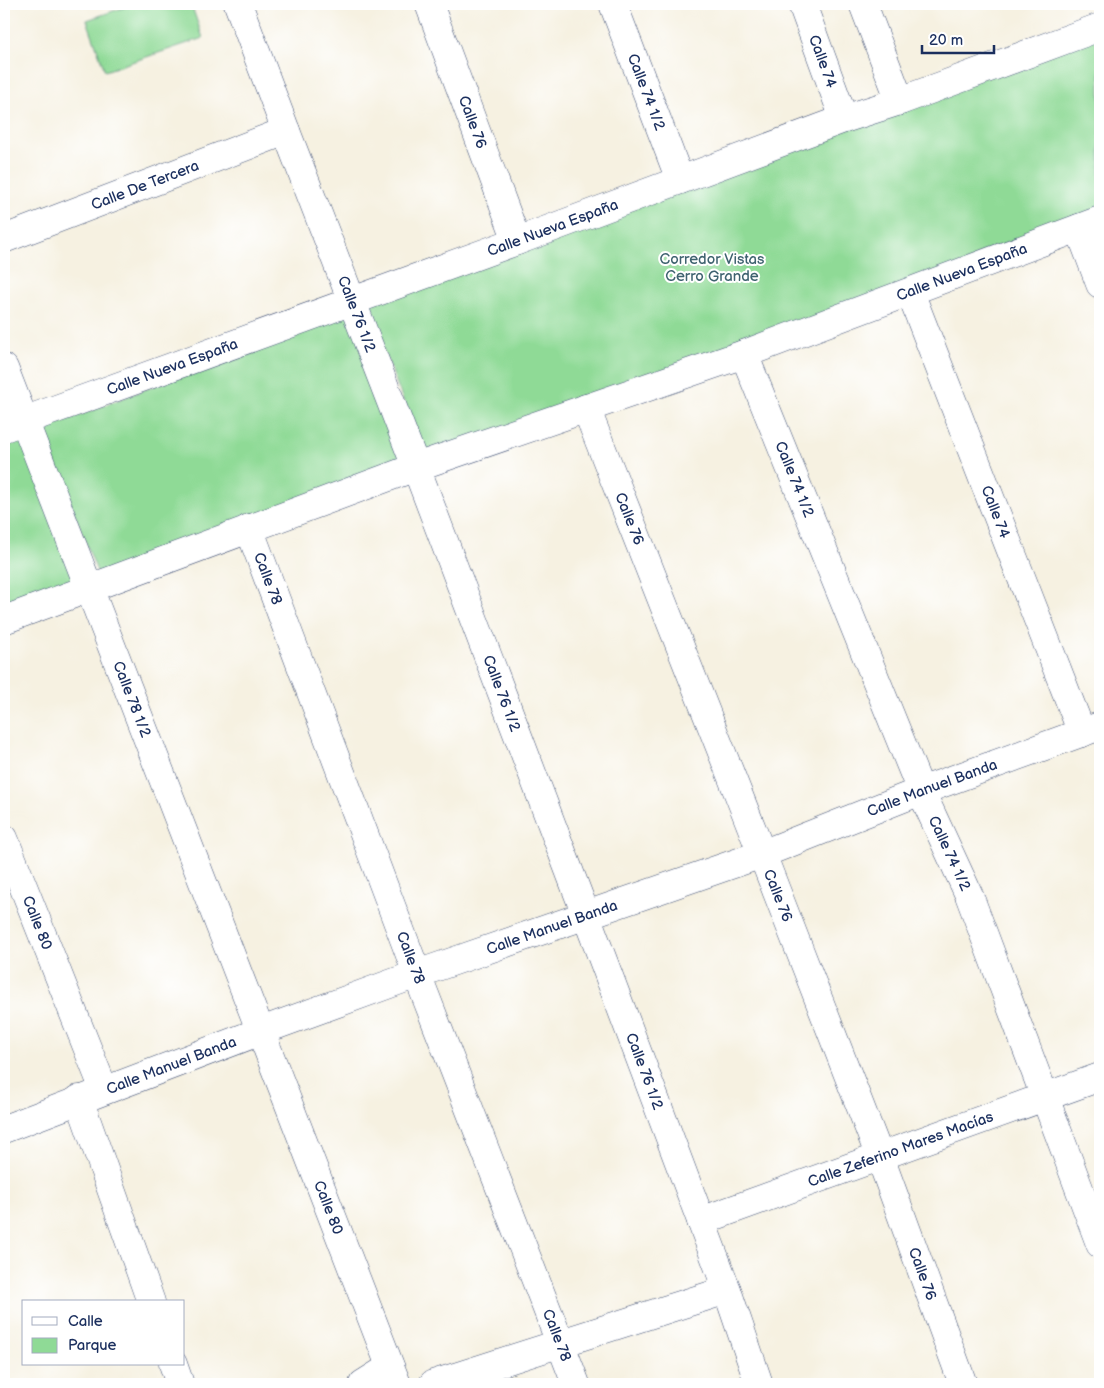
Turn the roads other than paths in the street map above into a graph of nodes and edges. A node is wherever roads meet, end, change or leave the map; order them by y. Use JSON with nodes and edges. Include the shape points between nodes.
{"nodes":[{"id":1,"x":238,"y":4,"type":"edge"},
{"id":2,"x":428,"y":4,"type":"edge"},
{"id":3,"x":613,"y":4,"type":"edge"},
{"id":4,"x":802,"y":4,"type":"edge"},
{"id":5,"x":863,"y":4,"type":"edge"},
{"id":6,"x":1100,"y":27,"type":"edge"},
{"id":7,"x":900,"y":100,"type":"junction"},
{"id":8,"x":844,"y":119,"type":"junction"},
{"id":9,"x":286,"y":131,"type":"junction"},
{"id":10,"x":680,"y":180,"type":"junction"},
{"id":11,"x":1090,"y":224,"type":"edge"},
{"id":12,"x":4,"y":239,"type":"edge"},
{"id":13,"x":517,"y":241,"type":"junction"},
{"id":14,"x":1100,"y":284,"type":"edge"},
{"id":15,"x":910,"y":292,"type":"junction"},
{"id":16,"x":353,"y":301,"type":"junction"},
{"id":17,"x":744,"y":354,"type":"junction"},
{"id":18,"x":4,"y":368,"type":"edge"},
{"id":19,"x":586,"y":408,"type":"junction"},
{"id":20,"x":14,"y":425,"type":"edge"},
{"id":21,"x":416,"y":467,"type":"junction"},
{"id":22,"x":249,"y":528,"type":"junction"},
{"id":23,"x":89,"y":587,"type":"junction"},
{"id":24,"x":4,"y":620,"type":"edge"},
{"id":25,"x":1091,"y":730,"type":"edge"},
{"id":26,"x":921,"y":792,"type":"junction"},
{"id":27,"x":4,"y":838,"type":"edge"},
{"id":28,"x":762,"y":854,"type":"junction"},
{"id":29,"x":586,"y":914,"type":"junction"},
{"id":30,"x":417,"y":974,"type":"junction"},
{"id":31,"x":261,"y":1031,"type":"junction"},
{"id":32,"x":1100,"y":1077,"type":"edge"},
{"id":33,"x":104,"y":1090,"type":"junction"},
{"id":34,"x":1046,"y":1097,"type":"junction"},
{"id":35,"x":79,"y":1100,"type":"junction"},
{"id":36,"x":4,"y":1129,"type":"edge"},
{"id":37,"x":880,"y":1157,"type":"junction"},
{"id":38,"x":701,"y":1221,"type":"junction"},
{"id":39,"x":1100,"y":1244,"type":"edge"},
{"id":40,"x":727,"y":1290,"type":"junction"},
{"id":41,"x":150,"y":1300,"type":"edge"},
{"id":42,"x":560,"y":1344,"type":"junction"},
{"id":43,"x":174,"y":1366,"type":"edge"},
{"id":44,"x":394,"y":1376,"type":"edge"},
{"id":45,"x":180,"y":1384,"type":"edge"},
{"id":46,"x":362,"y":1384,"type":"edge"},
{"id":47,"x":433,"y":1384,"type":"edge"},
{"id":48,"x":576,"y":1384,"type":"edge"},
{"id":49,"x":760,"y":1384,"type":"edge"},
{"id":50,"x":963,"y":1384,"type":"edge"}],
"edges":[{"from":1,"to":9,"type":"street","name":"Calle 76 1/2"},
{"from":2,"to":13,"type":"street","name":"Calle 76"},
{"from":3,"to":10,"type":"street","name":"Calle 74 1/2"},
{"from":4,"to":8,"type":"street","name":"Calle 74"},
{"from":5,"to":7,"type":"street"},
{"from":6,"to":7,"type":"street","name":"Calle Nueva España"},
{"from":7,"to":8,"type":"street","name":"Calle Nueva España"},
{"from":8,"to":10,"type":"street","name":"Calle Nueva España"},
{"from":9,"to":12,"type":"street","name":"Calle De Tercera"},
{"from":9,"to":16,"type":"street","name":"Calle 76 1/2"},
{"from":10,"to":13,"type":"street","name":"Calle Nueva España"},
{"from":11,"to":14,"type":"street"},
{"from":11,"to":15,"type":"street","name":"Calle Nueva España"},
{"from":13,"to":16,"type":"street","name":"Calle Nueva España"},
{"from":15,"to":17,"type":"street","name":"Calle Nueva España"},
{"from":15,"to":25,"type":"street","name":"Calle 74"},
{"from":16,"to":20,"type":"street","name":"Calle Nueva España"},
{"from":16,"to":21,"type":"street","name":"Calle 76 1/2"},
{"from":17,"to":19,"type":"street","name":"Calle Nueva España"},
{"from":17,"to":26,"type":"street","name":"Calle 74 1/2"},
{"from":18,"to":20,"type":"street","name":"Calle 78 1/2"},
{"from":19,"to":21,"type":"street","name":"Calle Nueva España"},
{"from":19,"to":28,"type":"street","name":"Calle 76"},
{"from":20,"to":23,"type":"street","name":"Calle 78 1/2"},
{"from":21,"to":22,"type":"street","name":"Calle Nueva España"},
{"from":21,"to":29,"type":"street","name":"Calle 76 1/2"},
{"from":22,"to":23,"type":"street","name":"Calle Nueva España"},
{"from":22,"to":30,"type":"street","name":"Calle 78"},
{"from":23,"to":24,"type":"street","name":"Calle Nueva España"},
{"from":23,"to":31,"type":"street","name":"Calle 78 1/2"},
{"from":25,"to":26,"type":"street","name":"Calle Manuel Banda"},
{"from":26,"to":28,"type":"street","name":"Calle Manuel Banda"},
{"from":26,"to":34,"type":"street","name":"Calle 74 1/2","via":[[969,895]]},
{"from":27,"to":33,"type":"street","name":"Calle 80"},
{"from":28,"to":29,"type":"street","name":"Calle Manuel Banda"},
{"from":28,"to":37,"type":"street","name":"Calle 76"},
{"from":29,"to":30,"type":"street","name":"Calle Manuel Banda"},
{"from":29,"to":38,"type":"street","name":"Calle 76 1/2"},
{"from":30,"to":31,"type":"street","name":"Calle Manuel Banda"},
{"from":30,"to":42,"type":"street","name":"Calle 78"},
{"from":31,"to":33,"type":"street","name":"Calle Manuel Banda"},
{"from":31,"to":44,"type":"street","name":"Calle 80"},
{"from":32,"to":34,"type":"street","name":"Calle Zeferino Mares Macías"},
{"from":33,"to":35,"type":"street","name":"Calle Manuel Banda"},
{"from":34,"to":37,"type":"street","name":"Calle Zeferino Mares Macías"},
{"from":34,"to":39,"type":"street","name":"Calle 74 1/2"},
{"from":35,"to":36,"type":"street","name":"Calle Manuel Banda"},
{"from":35,"to":41,"type":"street"},
{"from":37,"to":38,"type":"street","name":"Calle Zeferino Mares Macías"},
{"from":37,"to":50,"type":"street","name":"Calle 76"},
{"from":38,"to":40,"type":"street","name":"Calle 76 1/2"},
{"from":40,"to":42,"type":"street"},
{"from":40,"to":49,"type":"street","name":"Calle 76 1/2"},
{"from":42,"to":47,"type":"street"},
{"from":42,"to":48,"type":"street","name":"Calle 78"},
{"from":43,"to":45,"type":"street"},
{"from":44,"to":46,"type":"street"}]}
